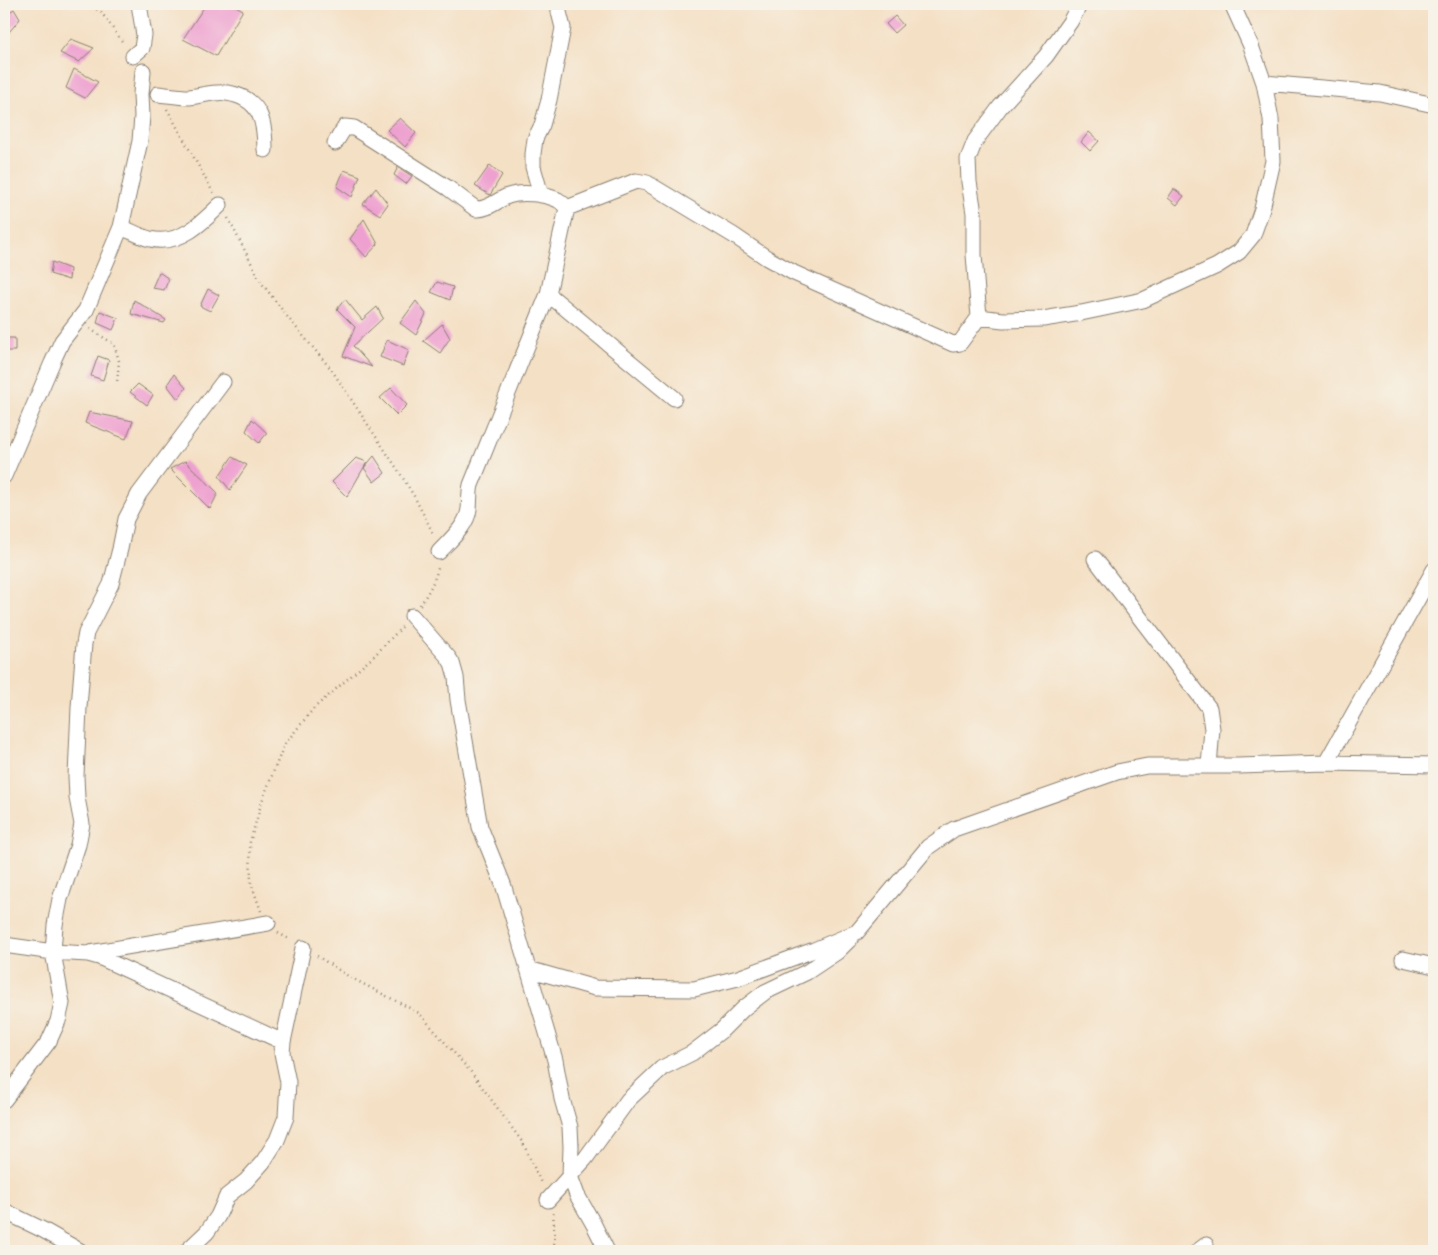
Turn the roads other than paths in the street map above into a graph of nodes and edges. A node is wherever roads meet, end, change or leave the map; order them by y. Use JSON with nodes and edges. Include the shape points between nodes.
{"nodes":[{"id":1,"x":140,"y":4,"type":"edge"},
{"id":2,"x":559,"y":4,"type":"edge"},
{"id":3,"x":1080,"y":4,"type":"edge"},
{"id":4,"x":1232,"y":4,"type":"edge"},
{"id":5,"x":132,"y":56,"type":"road end"},
{"id":6,"x":143,"y":71,"type":"dead end"},
{"id":7,"x":1264,"y":83,"type":"junction"},
{"id":8,"x":158,"y":94,"type":"road end"},
{"id":9,"x":1434,"y":105,"type":"edge"},
{"id":10,"x":336,"y":143,"type":"dead end"},
{"id":11,"x":266,"y":150,"type":"dead end"},
{"id":12,"x":541,"y":195,"type":"junction"},
{"id":13,"x":220,"y":205,"type":"road end"},
{"id":14,"x":567,"y":208,"type":"junction"},
{"id":15,"x":121,"y":227,"type":"junction"},
{"id":16,"x":548,"y":294,"type":"junction"},
{"id":17,"x":979,"y":317,"type":"junction"},
{"id":18,"x":223,"y":382,"type":"dead end"},
{"id":19,"x":674,"y":398,"type":"dead end"},
{"id":20,"x":4,"y":476,"type":"edge"},
{"id":21,"x":439,"y":552,"type":"road end"},
{"id":22,"x":1095,"y":559,"type":"dead end"},
{"id":23,"x":1434,"y":570,"type":"edge"},
{"id":24,"x":412,"y":616,"type":"road end"},
{"id":25,"x":1326,"y":763,"type":"junction"},
{"id":26,"x":1434,"y":765,"type":"edge"},
{"id":27,"x":1209,"y":766,"type":"junction"},
{"id":28,"x":268,"y":923,"type":"road end"},
{"id":29,"x":857,"y":932,"type":"junction"},
{"id":30,"x":4,"y":945,"type":"edge"},
{"id":31,"x":303,"y":948,"type":"road end"},
{"id":32,"x":53,"y":952,"type":"junction"},
{"id":33,"x":88,"y":954,"type":"junction"},
{"id":34,"x":1403,"y":959,"type":"dead end"},
{"id":35,"x":1434,"y":966,"type":"edge"},
{"id":36,"x":528,"y":969,"type":"junction"},
{"id":37,"x":284,"y":1042,"type":"junction"},
{"id":38,"x":4,"y":1100,"type":"edge"},
{"id":39,"x":570,"y":1176,"type":"junction"},
{"id":40,"x":548,"y":1200,"type":"road end"},
{"id":41,"x":4,"y":1211,"type":"edge"},
{"id":42,"x":80,"y":1251,"type":"edge"},
{"id":43,"x":187,"y":1251,"type":"edge"},
{"id":44,"x":607,"y":1251,"type":"edge"}],
"edges":[{"from":1,"to":5,"type":"street","via":[[144,35],[142,48]]},
{"from":2,"to":12,"type":"street","via":[[563,28],[549,100],[533,154]]},
{"from":3,"to":17,"type":"street","via":[[1046,56],[1000,107],[975,141],[968,159]]},
{"from":4,"to":7,"type":"street"},
{"from":6,"to":15,"type":"street","via":[[140,141]]},
{"from":7,"to":9,"type":"street","via":[[1380,94]]},
{"from":7,"to":17,"type":"street","via":[[1271,120],[1273,161],[1253,235],[1239,252],[1217,266],[1143,300],[1043,319]]},
{"from":8,"to":11,"type":"street","via":[[188,97],[227,93],[244,99],[257,109],[265,128]]},
{"from":10,"to":12,"type":"street","via":[[345,127],[354,128],[476,209],[510,196]]},
{"from":12,"to":14,"type":"street","via":[[560,200]]},
{"from":13,"to":15,"type":"street","via":[[200,225],[176,238],[149,239]]},
{"from":14,"to":16,"type":"street"},
{"from":14,"to":17,"type":"street","via":[[636,181],[647,183],[794,273],[953,344],[960,344]]},
{"from":15,"to":20,"type":"street","via":[[86,310],[62,341]]},
{"from":16,"to":19,"type":"street"},
{"from":16,"to":21,"type":"street","via":[[471,485],[468,517]]},
{"from":18,"to":32,"type":"street","via":[[139,494],[126,518],[111,584],[86,633],[76,776],[82,824],[60,899]]},
{"from":22,"to":27,"type":"street","via":[[1209,708],[1212,729]]},
{"from":23,"to":25,"type":"street"},
{"from":24,"to":36,"type":"street","via":[[452,662],[480,828],[503,884]]},
{"from":25,"to":26,"type":"street"},
{"from":25,"to":27,"type":"street"},
{"from":27,"to":29,"type":"street","via":[[1147,766],[1117,772],[954,829],[928,847]]},
{"from":28,"to":33,"type":"street"},
{"from":29,"to":36,"type":"street","via":[[738,978],[694,989],[595,988]]},
{"from":29,"to":39,"type":"street","via":[[837,952],[807,972],[765,992],[692,1053],[662,1068],[628,1100]]},
{"from":30,"to":32,"type":"street"},
{"from":31,"to":37,"type":"street"},
{"from":32,"to":33,"type":"street"},
{"from":32,"to":38,"type":"street","via":[[62,1002],[58,1021],[48,1041]]},
{"from":33,"to":37,"type":"street"},
{"from":34,"to":35,"type":"street"},
{"from":36,"to":39,"type":"street","via":[[555,1060],[570,1127]]},
{"from":37,"to":43,"type":"street","via":[[282,1053],[288,1082],[286,1117],[277,1140],[246,1182],[227,1196],[207,1232]]},
{"from":39,"to":40,"type":"street"},
{"from":39,"to":44,"type":"street"},
{"from":41,"to":42,"type":"street"}]}
